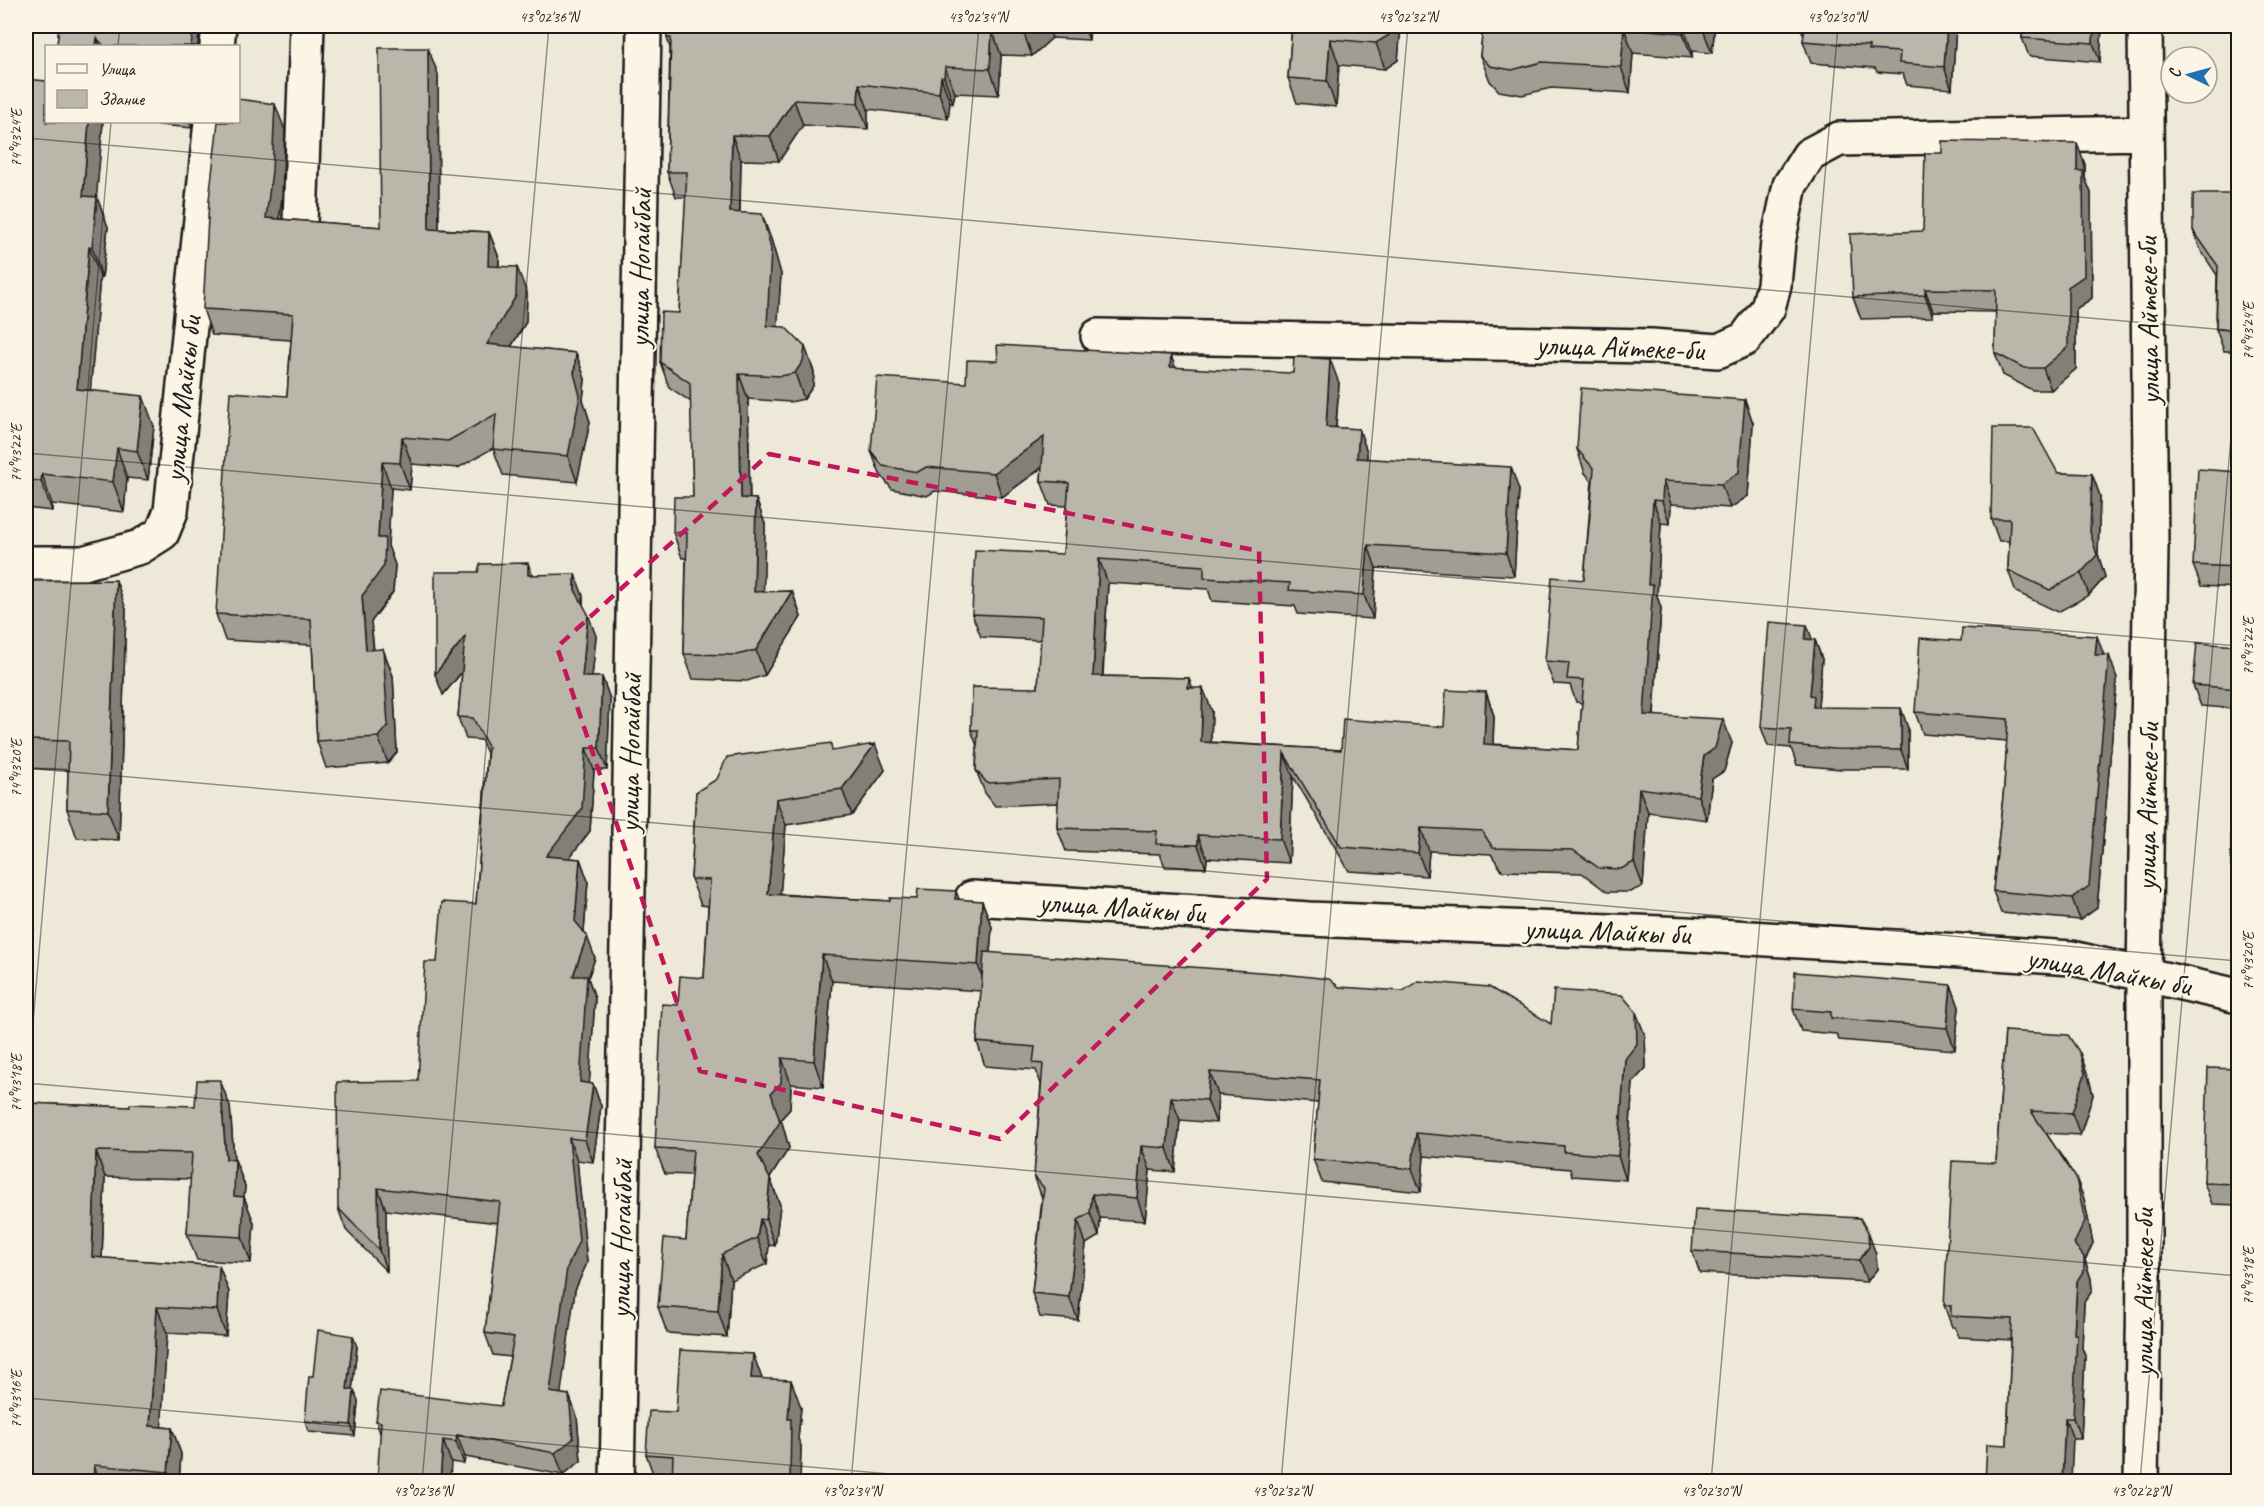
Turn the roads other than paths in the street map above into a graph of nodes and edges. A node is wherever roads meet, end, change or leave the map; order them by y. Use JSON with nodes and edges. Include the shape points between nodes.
{"nodes":[{"id":1,"x":219,"y":26,"type":"edge"},
{"id":2,"x":307,"y":26,"type":"edge"},
{"id":3,"x":644,"y":26,"type":"edge"},
{"id":4,"x":2145,"y":26,"type":"edge"},
{"id":5,"x":217,"y":45,"type":"edge"},
{"id":6,"x":211,"y":123,"type":"edge"},
{"id":7,"x":2145,"y":133,"type":"junction"},
{"id":8,"x":300,"y":222,"type":"edge"},
{"id":9,"x":1098,"y":336,"type":"dead end"},
{"id":10,"x":26,"y":563,"type":"edge"},
{"id":11,"x":972,"y":898,"type":"edge"},
{"id":12,"x":2144,"y":976,"type":"junction"},
{"id":13,"x":2238,"y":996,"type":"edge"},
{"id":14,"x":616,"y":1482,"type":"edge"},
{"id":15,"x":2141,"y":1482,"type":"edge"}],
"edges":[{"from":1,"to":5,"type":"street"},
{"from":2,"to":8,"type":"street"},
{"from":3,"to":14,"type":"street","name":"улица Ногайбай"},
{"from":4,"to":7,"type":"street","name":"улица Айтеке-би"},
{"from":6,"to":10,"type":"street","name":"улица Майкы би","via":[[171,511],[162,533],[140,547],[83,563]]},
{"from":7,"to":9,"type":"street","name":"улица Айтеке-би","via":[[1839,139],[1809,155],[1790,185],[1768,308],[1744,339],[1718,351],[1651,346]]},
{"from":7,"to":12,"type":"street","name":"улица Айтеке-би","via":[[2151,547]]},
{"from":11,"to":12,"type":"street","name":"улица Майкы би","via":[[2072,958]]},
{"from":12,"to":13,"type":"street","name":"улица Майкы би"},
{"from":12,"to":15,"type":"street","name":"улица Айтеке-би"}]}
